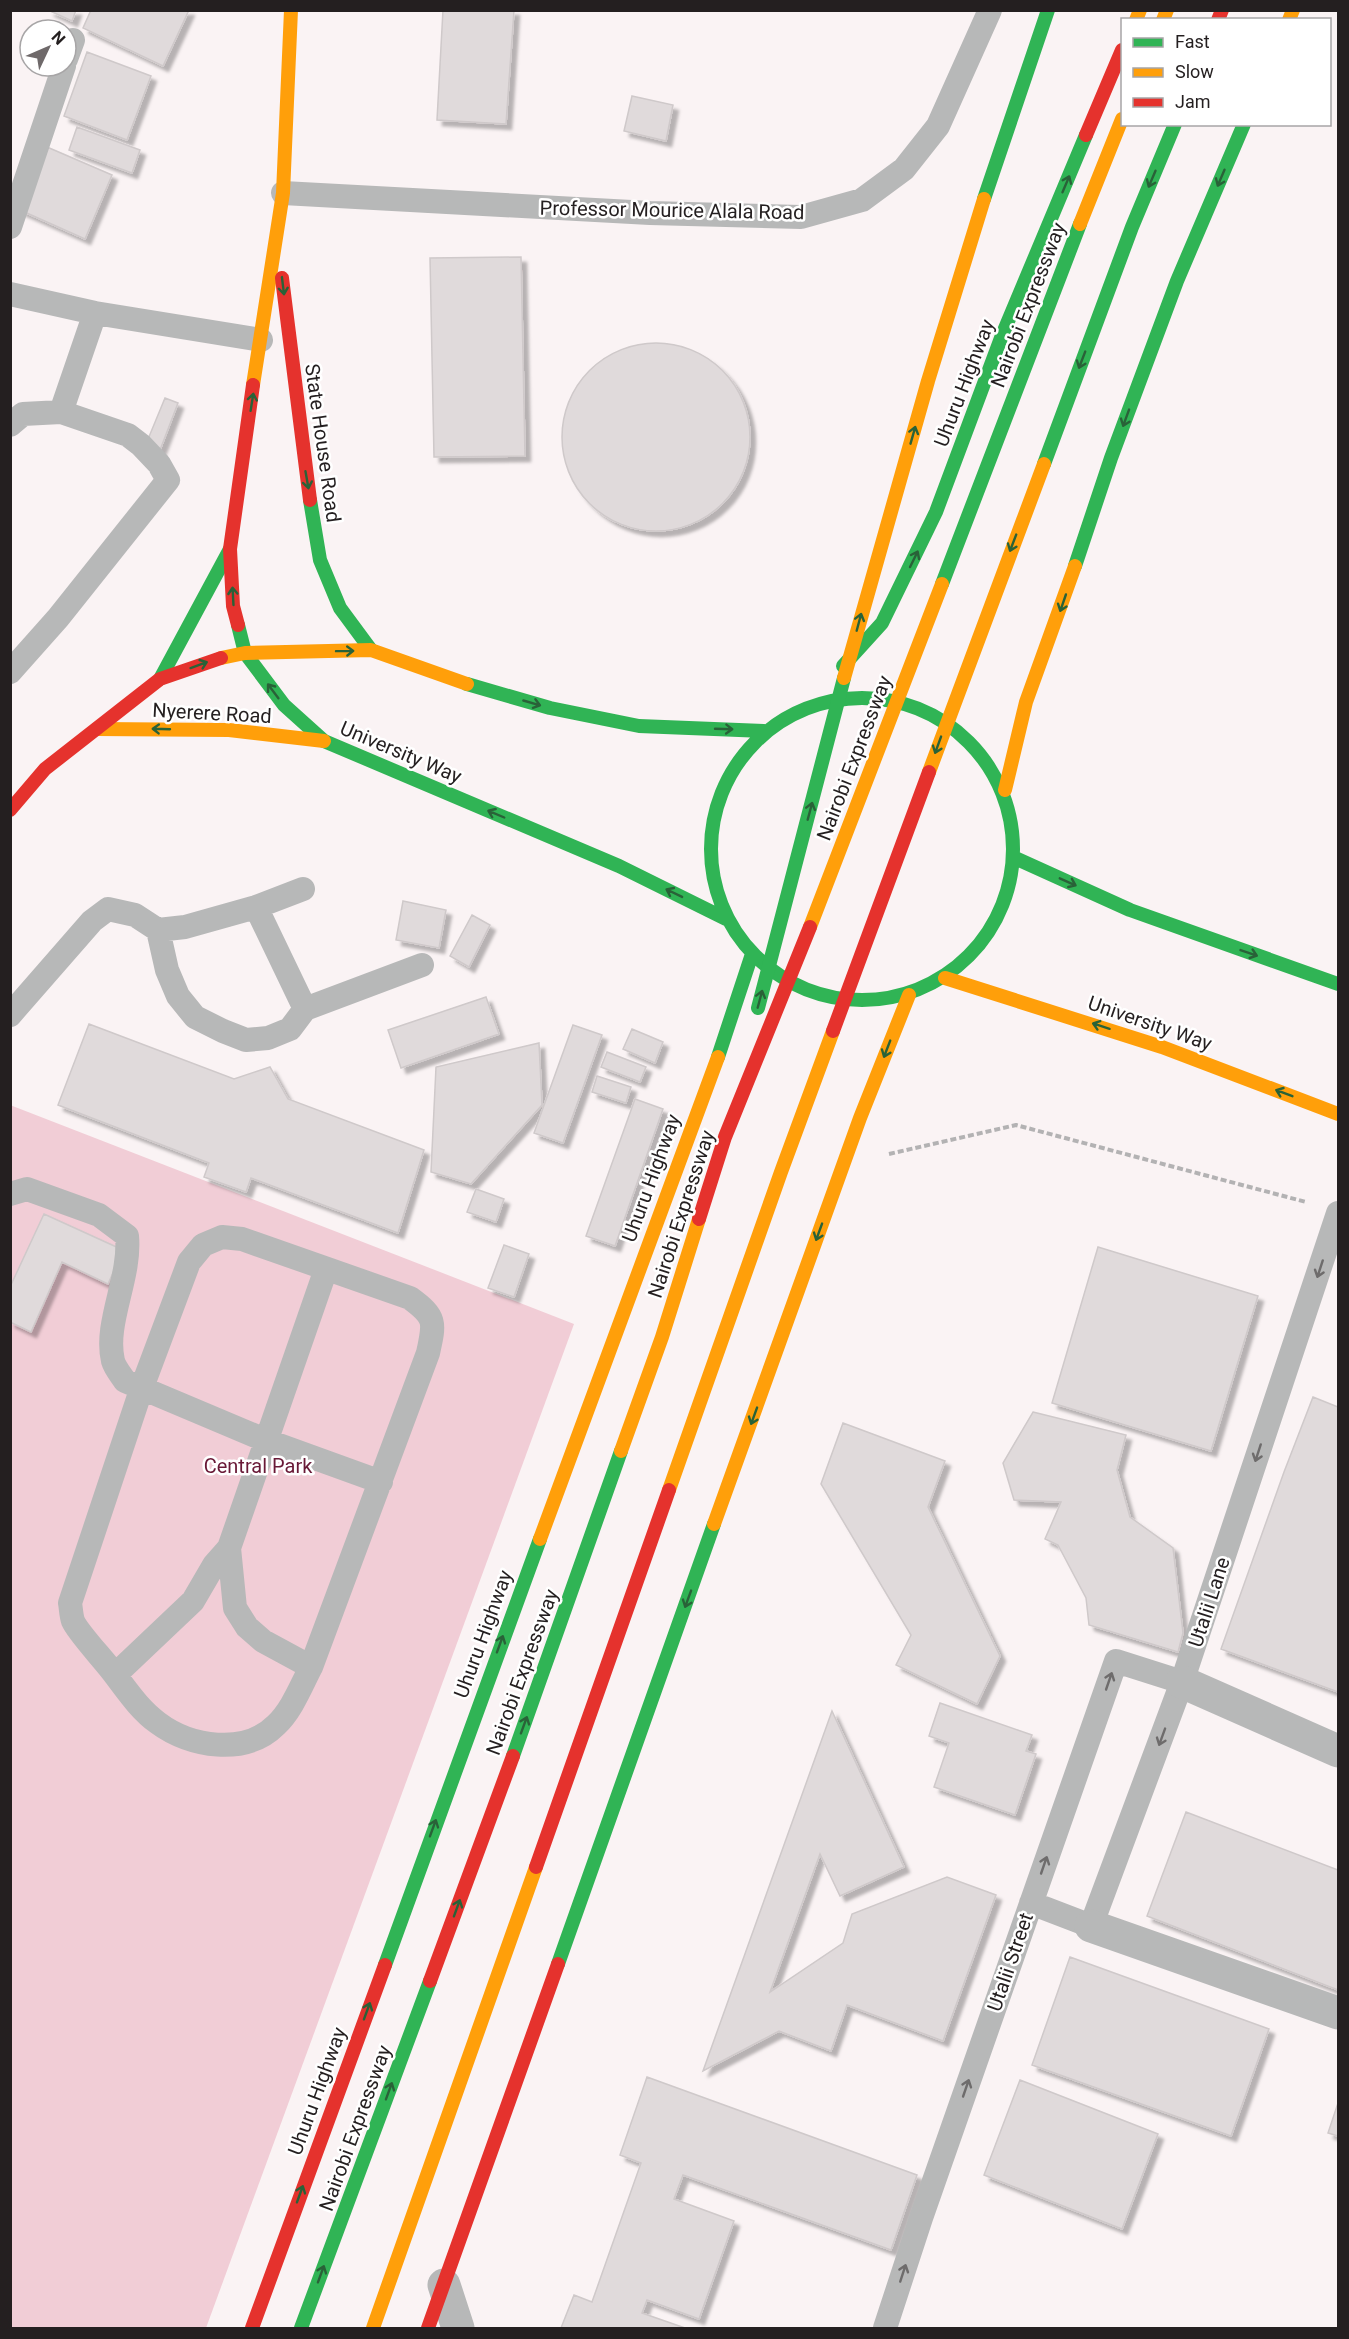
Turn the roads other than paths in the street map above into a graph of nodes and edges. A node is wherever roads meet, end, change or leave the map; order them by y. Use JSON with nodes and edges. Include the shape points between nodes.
{"nodes":[{"id":1,"x":291,"y":10,"type":"edge"},
{"id":2,"x":990,"y":10,"type":"edge"},
{"id":3,"x":1048,"y":10,"type":"edge"},
{"id":4,"x":1121,"y":52,"type":"edge"},
{"id":5,"x":60,"y":78,"type":"edge"},
{"id":6,"x":1121,"y":121,"type":"edge"},
{"id":7,"x":1173,"y":126,"type":"edge"},
{"id":8,"x":1243,"y":126,"type":"edge"},
{"id":9,"x":284,"y":193,"type":"junction"},
{"id":10,"x":10,"y":227,"type":"edge"},
{"id":11,"x":276,"y":228,"type":"junction"},
{"id":12,"x":10,"y":294,"type":"edge"},
{"id":13,"x":95,"y":313,"type":"junction"},
{"id":14,"x":261,"y":340,"type":"junction"},
{"id":15,"x":61,"y":412,"type":"junction"},
{"id":16,"x":10,"y":425,"type":"edge"},
{"id":17,"x":230,"y":549,"type":"junction"},
{"id":18,"x":371,"y":650,"type":"junction"},
{"id":19,"x":245,"y":653,"type":"junction"},
{"id":20,"x":10,"y":672,"type":"edge"},
{"id":21,"x":160,"y":679,"type":"junction"},
{"id":22,"x":806,"y":707,"type":"junction"},
{"id":23,"x":97,"y":729,"type":"junction"},
{"id":24,"x":764,"y":731,"type":"junction"},
{"id":25,"x":324,"y":741,"type":"junction"},
{"id":26,"x":1005,"y":790,"type":"junction"},
{"id":27,"x":10,"y":810,"type":"edge"},
{"id":28,"x":1015,"y":858,"type":"junction"},
{"id":29,"x":303,"y":889,"type":"dead end"},
{"id":30,"x":256,"y":907,"type":"junction"},
{"id":31,"x":726,"y":919,"type":"junction"},
{"id":32,"x":158,"y":930,"type":"junction"},
{"id":33,"x":752,"y":954,"type":"junction"},
{"id":34,"x":423,"y":965,"type":"dead end"},
{"id":35,"x":945,"y":978,"type":"junction"},
{"id":36,"x":1338,"y":984,"type":"edge"},
{"id":37,"x":909,"y":995,"type":"junction"},
{"id":38,"x":305,"y":1009,"type":"junction"},
{"id":39,"x":10,"y":1015,"type":"edge"},
{"id":40,"x":1338,"y":1114,"type":"edge"},
{"id":41,"x":724,"y":1137,"type":"junction"},
{"id":42,"x":10,"y":1194,"type":"edge"},
{"id":43,"x":1338,"y":1213,"type":"edge"},
{"id":44,"x":326,"y":1269,"type":"junction"},
{"id":45,"x":141,"y":1390,"type":"junction"},
{"id":46,"x":265,"y":1440,"type":"junction"},
{"id":47,"x":381,"y":1482,"type":"junction"},
{"id":48,"x":229,"y":1548,"type":"junction"},
{"id":49,"x":311,"y":1667,"type":"junction"},
{"id":50,"x":115,"y":1675,"type":"junction"},
{"id":51,"x":1182,"y":1682,"type":"junction"},
{"id":52,"x":1338,"y":1751,"type":"edge"},
{"id":53,"x":1031,"y":1903,"type":"junction"},
{"id":54,"x":1091,"y":1926,"type":"junction"},
{"id":55,"x":1338,"y":2013,"type":"edge"},
{"id":56,"x":444,"y":2285,"type":"junction"},
{"id":57,"x":252,"y":2328,"type":"edge"},
{"id":58,"x":301,"y":2328,"type":"edge"},
{"id":59,"x":373,"y":2328,"type":"edge"},
{"id":60,"x":428,"y":2328,"type":"edge"},
{"id":61,"x":458,"y":2328,"type":"edge"},
{"id":62,"x":885,"y":2328,"type":"edge"}],
"edges":[{"from":1,"to":9,"type":"main road","name":"State House Road"},
{"from":2,"to":9,"type":"lane","name":"Professor Mourice Alala Road","via":[[938,126],[904,169],[862,200],[801,217],[650,213]]},
{"from":41,"to":3,"type":"main road","one_way":true,"bridge":true,"via":[[868,586],[962,269]]},
{"from":22,"to":4,"type":"main road","name":"Uhuru Highway","one_way":true,"via":[[882,623],[936,512],[1001,338]]},
{"from":5,"to":10,"type":"lane"},
{"from":6,"to":41,"type":"main road","name":"Nairobi Expressway","bridge":true,"via":[[823,894]]},
{"from":7,"to":59,"type":"main road","one_way":true,"bridge":true,"via":[[785,1161]]},
{"from":8,"to":26,"type":"main road","one_way":true,"via":[[1177,281],[1111,458],[1026,702]]},
{"from":9,"to":11,"type":"main road","name":"State House Road"},
{"from":11,"to":14,"type":"main road","name":"State House Road"},
{"from":11,"to":18,"type":"main road","name":"State House Road","one_way":true,"via":[[320,560],[340,608]]},
{"from":12,"to":13,"type":"lane"},
{"from":13,"to":14,"type":"lane"},
{"from":13,"to":15,"type":"lane"},
{"from":17,"to":14,"type":"main road","name":"State House Road","one_way":true},
{"from":15,"to":16,"type":"lane","via":[[23,414]]},
{"from":15,"to":20,"type":"lane","via":[[128,435],[159,464],[168,480]]},
{"from":19,"to":17,"type":"main road","name":"State House Road","one_way":true,"via":[[233,606]]},
{"from":17,"to":21,"type":"main road"},
{"from":19,"to":18,"type":"main road","one_way":true},
{"from":18,"to":24,"type":"main road","one_way":true,"via":[[528,702],[617,722]]},
{"from":21,"to":19,"type":"main road","name":"Nyerere Road","one_way":true},
{"from":25,"to":19,"type":"main road","name":"University Way","one_way":true,"via":[[284,705]]},
{"from":21,"to":23,"type":"main road","name":"Nyerere Road"},
{"from":22,"to":24,"type":"main road"},
{"from":22,"to":26,"type":"main road","via":[[856,697],[907,703],[952,727]]},
{"from":25,"to":23,"type":"main road","name":"Nyerere Road","one_way":true,"via":[[229,730]]},
{"from":23,"to":27,"type":"main road","name":"Nyerere Road","via":[[45,769]]},
{"from":24,"to":31,"type":"main road","via":[[736,761],[717,798],[709,838],[712,880]]},
{"from":31,"to":25,"type":"main road","name":"University Way","one_way":true,"via":[[619,866]]},
{"from":26,"to":28,"type":"main road"},
{"from":28,"to":35,"type":"main road","via":[[1006,900],[982,944]]},
{"from":28,"to":36,"type":"main road","one_way":true,"via":[[1130,910]]},
{"from":29,"to":30,"type":"lane"},
{"from":30,"to":32,"type":"lane","via":[[184,927]]},
{"from":30,"to":38,"type":"lane"},
{"from":31,"to":33,"type":"main road"},
{"from":32,"to":38,"type":"lane","via":[[178,996],[195,1017],[246,1040],[268,1038],[290,1029]]},
{"from":32,"to":39,"type":"lane","via":[[135,915],[108,909],[92,921]]},
{"from":33,"to":37,"type":"main road","via":[[785,981],[826,997]]},
{"from":57,"to":33,"type":"main road","name":"Uhuru Highway","one_way":true,"via":[[725,1039]]},
{"from":34,"to":38,"type":"lane"},
{"from":35,"to":37,"type":"main road"},
{"from":40,"to":35,"type":"main road","name":"University Way","one_way":true,"via":[[1162,1047]]},
{"from":37,"to":56,"type":"main road","one_way":true,"via":[[811,1254]]},
{"from":58,"to":41,"type":"main road","name":"Nairobi Expressway","one_way":true,"bridge":true,"via":[[501,1790],[658,1348]]},
{"from":42,"to":45,"type":"lane","via":[[27,1189],[99,1215],[127,1236],[126,1271],[111,1341],[113,1364],[124,1381]]},
{"from":43,"to":51,"type":"lane","name":"Utalii Lane","one_way":true},
{"from":44,"to":45,"type":"lane","via":[[242,1239],[222,1237],[202,1245],[189,1262]]},
{"from":44,"to":46,"type":"lane"},
{"from":44,"to":47,"type":"lane","via":[[410,1298],[428,1311],[434,1329],[429,1353]]},
{"from":45,"to":46,"type":"lane"},
{"from":45,"to":50,"type":"lane","via":[[70,1603],[74,1622]]},
{"from":46,"to":47,"type":"lane"},
{"from":46,"to":48,"type":"lane"},
{"from":47,"to":49,"type":"lane"},
{"from":48,"to":49,"type":"lane","via":[[235,1608],[247,1627],[263,1641]]},
{"from":48,"to":50,"type":"lane","via":[[214,1565],[194,1601]]},
{"from":49,"to":50,"type":"lane","via":[[276,1725],[254,1740],[227,1745],[180,1736],[157,1723]]},
{"from":51,"to":52,"type":"street"},
{"from":53,"to":51,"type":"lane","name":"Utalii Street","one_way":true,"via":[[1116,1661]]},
{"from":51,"to":54,"type":"lane","name":"Utalii Lane","one_way":true},
{"from":53,"to":54,"type":"lane"},
{"from":62,"to":53,"type":"lane","name":"Utalii Street","one_way":true},
{"from":54,"to":55,"type":"street"},
{"from":56,"to":60,"type":"main road"},
{"from":56,"to":61,"type":"street"}]}
